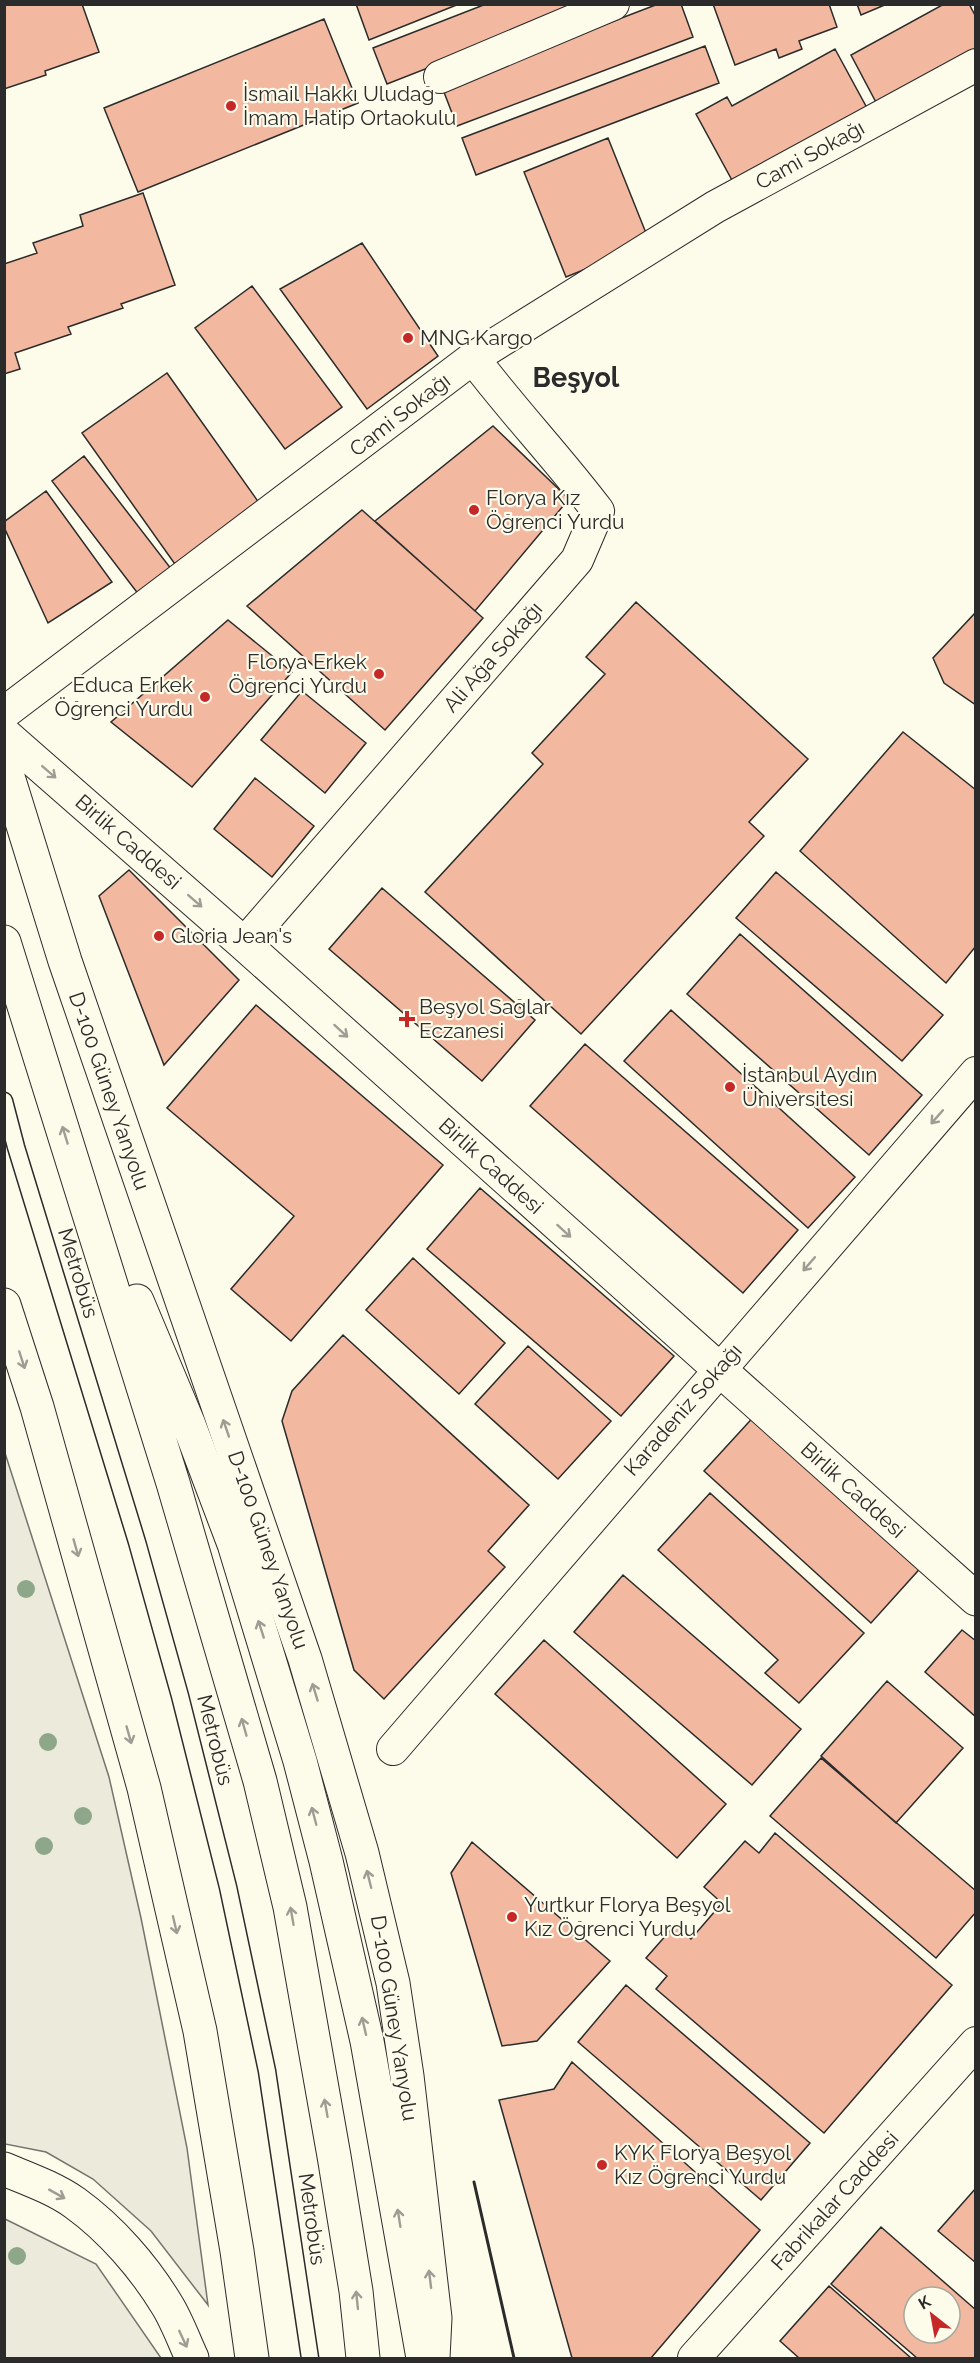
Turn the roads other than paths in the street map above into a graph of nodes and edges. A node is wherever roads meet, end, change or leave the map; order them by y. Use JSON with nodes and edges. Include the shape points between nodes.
{"nodes":[{"id":1,"x":613,"y":4,"type":"edge"},
{"id":2,"x":975,"y":65,"type":"edge"},
{"id":3,"x":440,"y":77,"type":"dead end"},
{"id":4,"x":473,"y":358,"type":"junction"},
{"id":5,"x":4,"y":713,"type":"edge"},
{"id":6,"x":4,"y":734,"type":"edge"},
{"id":7,"x":4,"y":764,"type":"edge"},
{"id":8,"x":4,"y":942,"type":"edge"},
{"id":9,"x":244,"y":944,"type":"junction"},
{"id":10,"x":975,"y":1073,"type":"edge"},
{"id":11,"x":4,"y":1101,"type":"edge"},
{"id":12,"x":4,"y":1118,"type":"edge"},
{"id":13,"x":16,"y":1147,"type":"junction"},
{"id":14,"x":82,"y":1190,"type":"junction"},
{"id":15,"x":4,"y":1305,"type":"edge"},
{"id":16,"x":717,"y":1370,"type":"junction"},
{"id":17,"x":975,"y":1599,"type":"edge"},
{"id":18,"x":393,"y":1749,"type":"dead end"},
{"id":19,"x":975,"y":2043,"type":"edge"},
{"id":20,"x":4,"y":2169,"type":"edge"},
{"id":21,"x":192,"y":2358,"type":"edge"},
{"id":22,"x":252,"y":2358,"type":"edge"},
{"id":23,"x":310,"y":2358,"type":"edge"},
{"id":24,"x":363,"y":2358,"type":"edge"},
{"id":25,"x":423,"y":2358,"type":"edge"},
{"id":26,"x":433,"y":2358,"type":"edge"},
{"id":27,"x":694,"y":2358,"type":"edge"}],
"edges":[{"from":1,"to":3,"type":"street"},
{"from":2,"to":4,"type":"street","name":"Cami Sokağı","via":[[715,207]]},
{"from":4,"to":5,"type":"street","name":"Cami Sokağı"},
{"from":4,"to":9,"type":"street","name":"Ali Ağa Sokağı","via":[[598,511],[577,560]]},
{"from":6,"to":9,"type":"main road","name":"Birlik Caddesi","one_way":true},
{"from":26,"to":7,"type":"main road","name":"D-100 Güney Yanyolu","one_way":true,"via":[[435,2318],[407,2076],[393,1983],[362,1853],[298,1637],[65,961]]},
{"from":14,"to":8,"type":"main road","one_way":true},
{"from":9,"to":16,"type":"main road","name":"Birlik Caddesi","one_way":true},
{"from":10,"to":16,"type":"street","name":"Karadeniz Sokağı","one_way":true},
{"from":11,"to":13,"type":"lane","name":"Metrobüs"},
{"from":12,"to":13,"type":"lane","name":"Metrobüs"},
{"from":13,"to":23,"type":"lane","name":"Metrobüs","via":[[137,1542],[228,1887],[267,2071]]},
{"from":24,"to":14,"type":"main road","one_way":true,"via":[[338,2179],[290,1907],[260,1781],[177,1494]]},
{"from":25,"to":14,"type":"main road","one_way":true,"via":[[367,2041],[326,1861],[272,1666],[234,1545],[189,1425],[132,1288]]},
{"from":15,"to":22,"type":"main road","one_way":true,"via":[[37,1407],[144,1788],[200,2031]]},
{"from":16,"to":17,"type":"main road","name":"Birlik Caddesi"},
{"from":16,"to":18,"type":"street","name":"Karadeniz Sokağı"},
{"from":19,"to":27,"type":"street","name":"Fabrikalar Caddesi"},
{"from":20,"to":21,"type":"main road","one_way":true,"via":[[74,2203],[111,2234],[167,2305]]}]}
